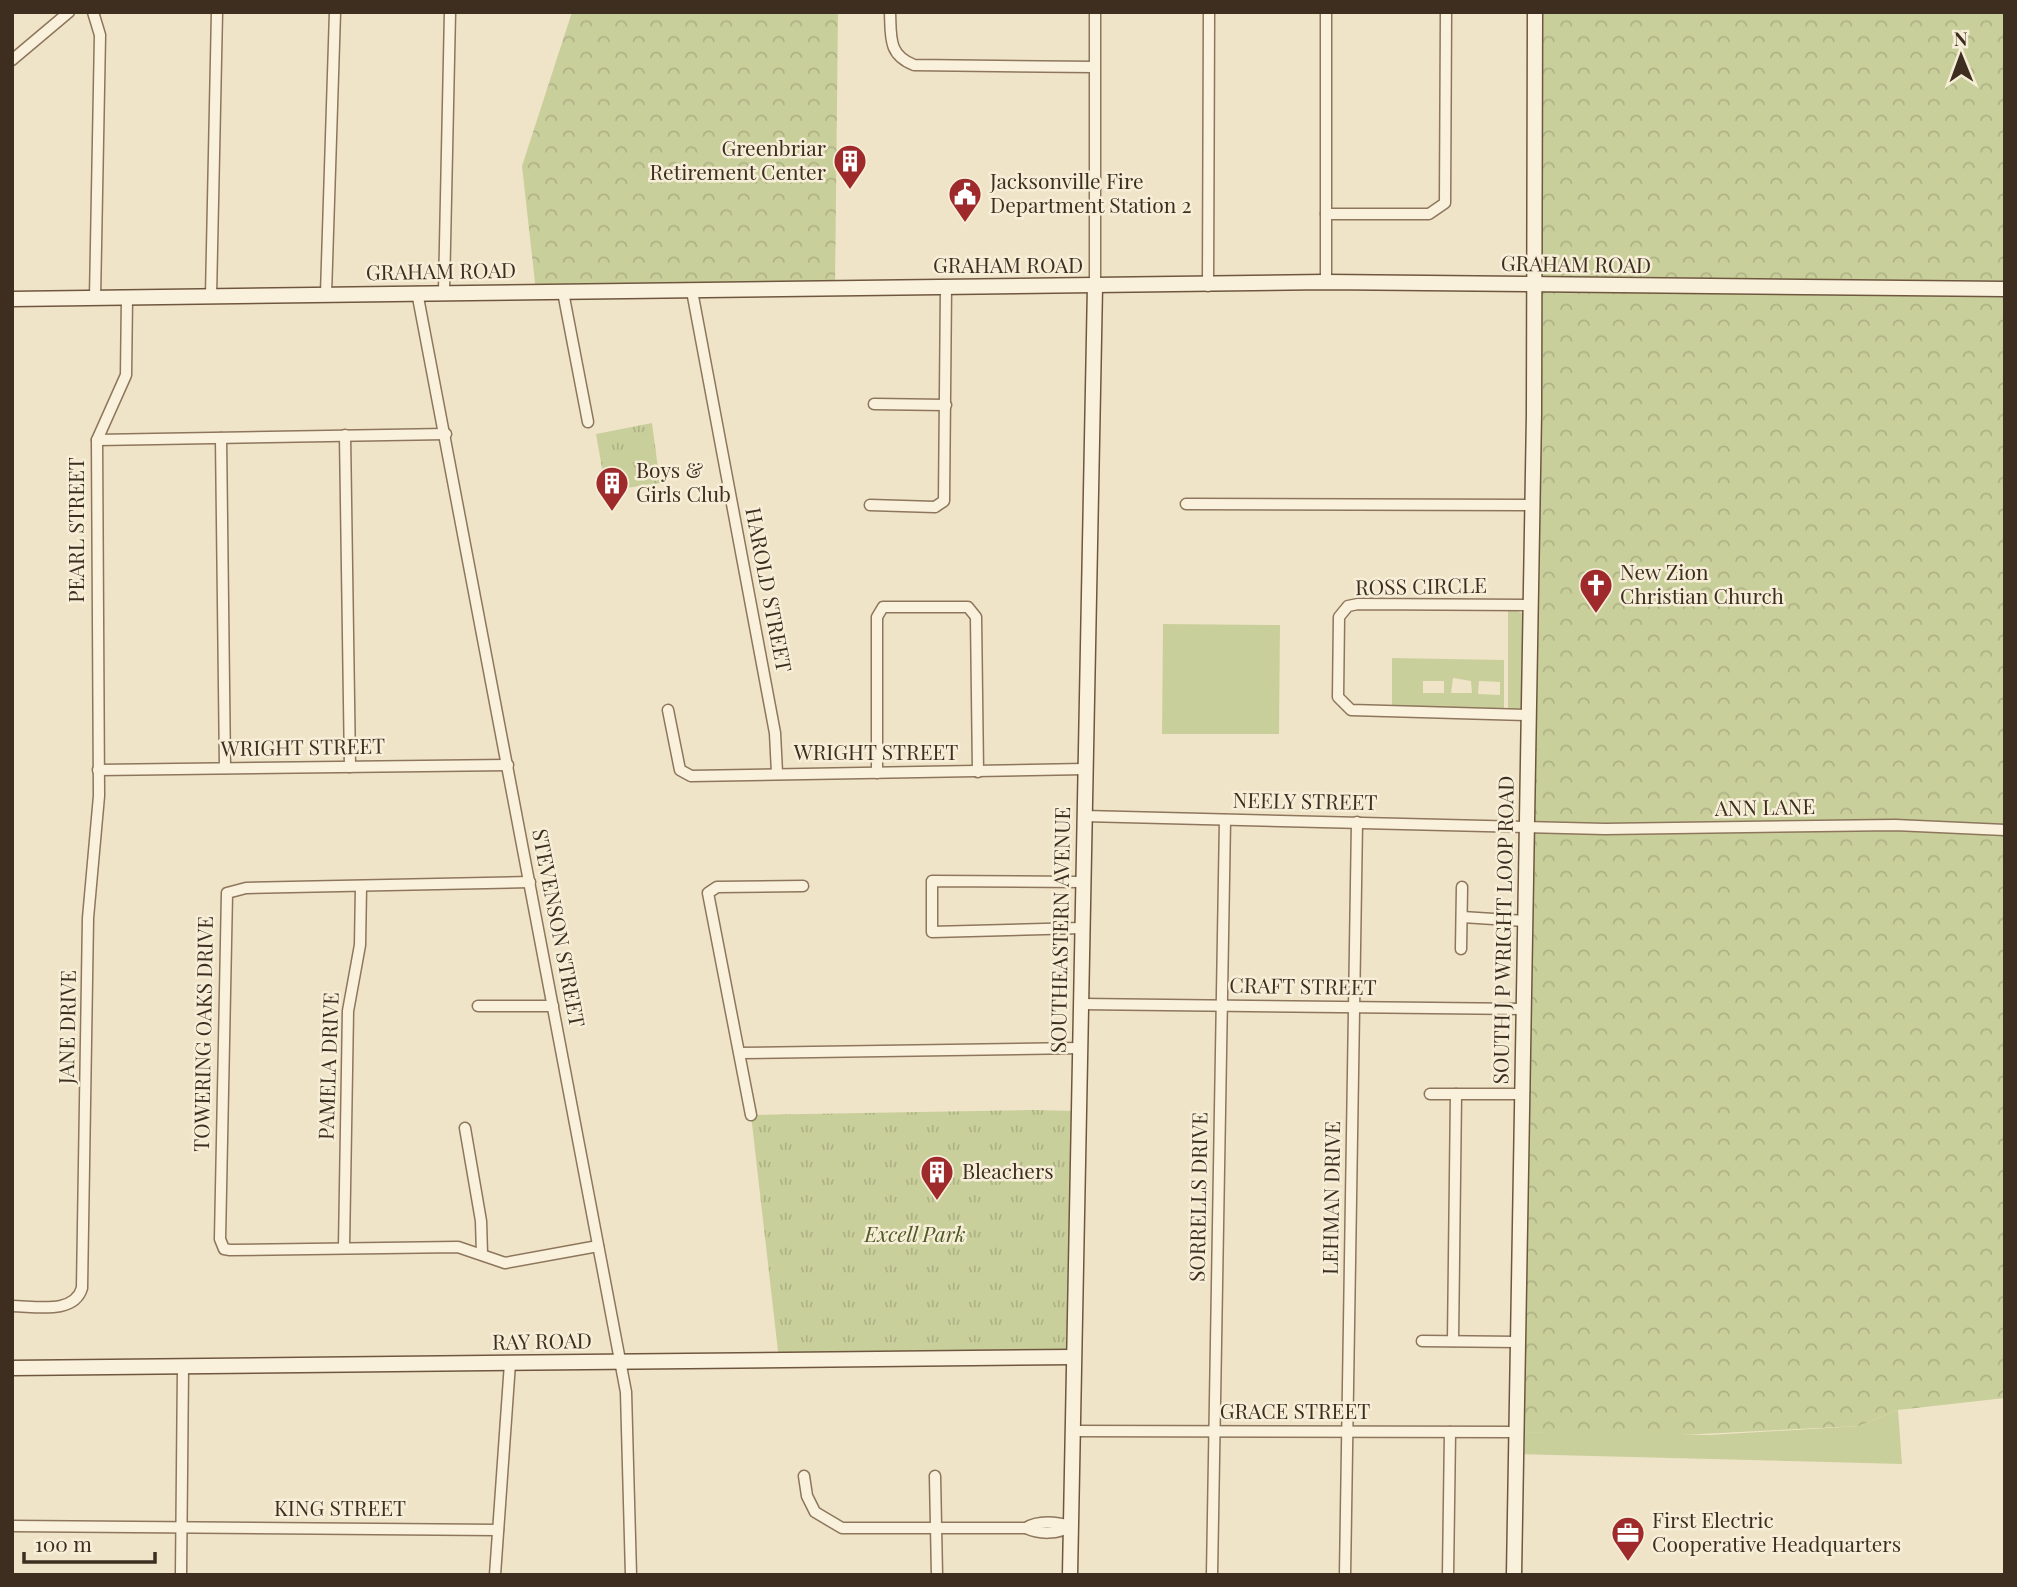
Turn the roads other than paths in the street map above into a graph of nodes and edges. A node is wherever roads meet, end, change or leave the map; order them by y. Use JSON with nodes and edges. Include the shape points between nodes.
{"nodes":[{"id":1,"x":69,"y":12,"type":"edge"},
{"id":2,"x":93,"y":12,"type":"edge"},
{"id":3,"x":217,"y":12,"type":"edge"},
{"id":4,"x":335,"y":12,"type":"edge"},
{"id":5,"x":450,"y":12,"type":"edge"},
{"id":6,"x":891,"y":12,"type":"edge"},
{"id":7,"x":1095,"y":12,"type":"edge"},
{"id":8,"x":1209,"y":12,"type":"edge"},
{"id":9,"x":1326,"y":12,"type":"edge"},
{"id":10,"x":1446,"y":12,"type":"edge"},
{"id":11,"x":1535,"y":12,"type":"edge"},
{"id":12,"x":12,"y":60,"type":"edge"},
{"id":13,"x":1094,"y":67,"type":"junction"},
{"id":14,"x":1326,"y":214,"type":"junction"},
{"id":15,"x":1326,"y":282,"type":"junction"},
{"id":16,"x":946,"y":286,"type":"junction"},
{"id":17,"x":1095,"y":286,"type":"junction"},
{"id":18,"x":1208,"y":286,"type":"junction"},
{"id":19,"x":1535,"y":286,"type":"junction"},
{"id":20,"x":2005,"y":289,"type":"edge"},
{"id":21,"x":444,"y":291,"type":"junction"},
{"id":22,"x":692,"y":291,"type":"junction"},
{"id":23,"x":417,"y":292,"type":"junction"},
{"id":24,"x":564,"y":292,"type":"junction"},
{"id":25,"x":326,"y":294,"type":"junction"},
{"id":26,"x":211,"y":296,"type":"junction"},
{"id":27,"x":127,"y":297,"type":"junction"},
{"id":28,"x":95,"y":298,"type":"junction"},
{"id":29,"x":12,"y":299,"type":"edge"},
{"id":30,"x":874,"y":404,"type":"dead end"},
{"id":31,"x":946,"y":405,"type":"junction"},
{"id":32,"x":589,"y":422,"type":"dead end"},
{"id":33,"x":446,"y":434,"type":"junction"},
{"id":34,"x":345,"y":435,"type":"junction"},
{"id":35,"x":221,"y":438,"type":"junction"},
{"id":36,"x":97,"y":440,"type":"junction"},
{"id":37,"x":1186,"y":504,"type":"dead end"},
{"id":38,"x":870,"y":505,"type":"dead end"},
{"id":39,"x":1533,"y":505,"type":"junction"},
{"id":40,"x":1532,"y":605,"type":"junction"},
{"id":41,"x":668,"y":710,"type":"dead end"},
{"id":42,"x":1528,"y":715,"type":"junction"},
{"id":43,"x":508,"y":765,"type":"junction"},
{"id":44,"x":350,"y":767,"type":"junction"},
{"id":45,"x":225,"y":768,"type":"junction"},
{"id":46,"x":1085,"y":769,"type":"junction"},
{"id":47,"x":98,"y":770,"type":"junction"},
{"id":48,"x":978,"y":772,"type":"junction"},
{"id":49,"x":777,"y":773,"type":"junction"},
{"id":50,"x":877,"y":773,"type":"junction"},
{"id":51,"x":1084,"y":816,"type":"junction"},
{"id":52,"x":1225,"y":820,"type":"junction"},
{"id":53,"x":1357,"y":822,"type":"junction"},
{"id":54,"x":1525,"y":826,"type":"junction"},
{"id":55,"x":2005,"y":830,"type":"edge"},
{"id":56,"x":530,"y":882,"type":"junction"},
{"id":57,"x":1083,"y":882,"type":"junction"},
{"id":58,"x":803,"y":886,"type":"dead end"},
{"id":59,"x":361,"y":887,"type":"junction"},
{"id":60,"x":1462,"y":887,"type":"dead end"},
{"id":61,"x":1462,"y":917,"type":"junction"},
{"id":62,"x":1525,"y":921,"type":"junction"},
{"id":63,"x":1083,"y":928,"type":"junction"},
{"id":64,"x":1461,"y":949,"type":"dead end"},
{"id":65,"x":1081,"y":1004,"type":"junction"},
{"id":66,"x":1222,"y":1005,"type":"junction"},
{"id":67,"x":478,"y":1006,"type":"dead end"},
{"id":68,"x":553,"y":1006,"type":"junction"},
{"id":69,"x":1354,"y":1007,"type":"junction"},
{"id":70,"x":1524,"y":1009,"type":"junction"},
{"id":71,"x":1081,"y":1048,"type":"junction"},
{"id":72,"x":740,"y":1052,"type":"junction"},
{"id":73,"x":1430,"y":1094,"type":"dead end"},
{"id":74,"x":1457,"y":1094,"type":"junction"},
{"id":75,"x":1523,"y":1094,"type":"junction"},
{"id":76,"x":751,"y":1115,"type":"dead end"},
{"id":77,"x":466,"y":1128,"type":"dead end"},
{"id":78,"x":598,"y":1246,"type":"junction"},
{"id":79,"x":344,"y":1247,"type":"junction"},
{"id":80,"x":482,"y":1254,"type":"junction"},
{"id":81,"x":12,"y":1306,"type":"edge"},
{"id":82,"x":1422,"y":1341,"type":"dead end"},
{"id":83,"x":1453,"y":1341,"type":"junction"},
{"id":84,"x":1519,"y":1342,"type":"junction"},
{"id":85,"x":1073,"y":1357,"type":"junction"},
{"id":86,"x":620,"y":1362,"type":"junction"},
{"id":87,"x":510,"y":1363,"type":"junction"},
{"id":88,"x":183,"y":1367,"type":"junction"},
{"id":89,"x":12,"y":1368,"type":"edge"},
{"id":90,"x":1072,"y":1430,"type":"junction"},
{"id":91,"x":1215,"y":1431,"type":"junction"},
{"id":92,"x":1348,"y":1431,"type":"junction"},
{"id":93,"x":1450,"y":1432,"type":"junction"},
{"id":94,"x":1517,"y":1432,"type":"junction"},
{"id":95,"x":804,"y":1476,"type":"dead end"},
{"id":96,"x":935,"y":1476,"type":"dead end"},
{"id":97,"x":12,"y":1526,"type":"edge"},
{"id":98,"x":937,"y":1526,"type":"junction"},
{"id":99,"x":1070,"y":1526,"type":"junction"},
{"id":100,"x":181,"y":1527,"type":"junction"},
{"id":101,"x":498,"y":1530,"type":"junction"},
{"id":102,"x":181,"y":1575,"type":"edge"},
{"id":103,"x":495,"y":1575,"type":"edge"},
{"id":104,"x":631,"y":1575,"type":"edge"},
{"id":105,"x":937,"y":1575,"type":"edge"},
{"id":106,"x":1070,"y":1575,"type":"edge"},
{"id":107,"x":1212,"y":1575,"type":"edge"},
{"id":108,"x":1345,"y":1575,"type":"edge"},
{"id":109,"x":1448,"y":1575,"type":"edge"},
{"id":110,"x":1514,"y":1575,"type":"edge"}],
"edges":[{"from":1,"to":12,"type":"street"},
{"from":2,"to":28,"type":"street","via":[[100,35]]},
{"from":3,"to":26,"type":"street"},
{"from":4,"to":25,"type":"street"},
{"from":5,"to":21,"type":"street"},
{"from":6,"to":13,"type":"street","via":[[893,50],[914,65]]},
{"from":7,"to":13,"type":"street"},
{"from":8,"to":18,"type":"street"},
{"from":9,"to":14,"type":"street"},
{"from":10,"to":14,"type":"street","via":[[1445,202],[1429,215]]},
{"from":11,"to":19,"type":"main road","name":"SOUTH J P WRIGHT LOOP ROAD"},
{"from":13,"to":17,"type":"street"},
{"from":14,"to":15,"type":"street"},
{"from":15,"to":18,"type":"main road","name":"GRAHAM ROAD"},
{"from":15,"to":19,"type":"main road","name":"GRAHAM ROAD"},
{"from":16,"to":17,"type":"main road","name":"GRAHAM ROAD"},
{"from":16,"to":22,"type":"main road","name":"GRAHAM ROAD"},
{"from":16,"to":31,"type":"street"},
{"from":17,"to":18,"type":"main road","name":"GRAHAM ROAD"},
{"from":17,"to":46,"type":"main road","name":"SOUTHEASTERN AVENUE"},
{"from":19,"to":20,"type":"main road","name":"GRAHAM ROAD"},
{"from":19,"to":39,"type":"main road","name":"SOUTH J P WRIGHT LOOP ROAD"},
{"from":21,"to":23,"type":"main road","name":"GRAHAM ROAD"},
{"from":21,"to":24,"type":"main road","name":"GRAHAM ROAD"},
{"from":22,"to":24,"type":"main road","name":"GRAHAM ROAD"},
{"from":22,"to":49,"type":"street","name":"HAROLD STREET","via":[[775,733]]},
{"from":23,"to":25,"type":"main road","name":"GRAHAM ROAD"},
{"from":23,"to":33,"type":"street","name":"STEVENSON STREET"},
{"from":24,"to":32,"type":"street"},
{"from":25,"to":26,"type":"main road","name":"GRAHAM ROAD"},
{"from":26,"to":27,"type":"main road","name":"GRAHAM ROAD"},
{"from":27,"to":28,"type":"main road","name":"GRAHAM ROAD"},
{"from":27,"to":36,"type":"street","name":"PEARL STREET","via":[[126,375]]},
{"from":28,"to":29,"type":"main road","name":"GRAHAM ROAD"},
{"from":30,"to":31,"type":"street"},
{"from":31,"to":38,"type":"street","via":[[944,501],[935,506]]},
{"from":33,"to":34,"type":"street"},
{"from":33,"to":43,"type":"street","name":"STEVENSON STREET"},
{"from":34,"to":35,"type":"street"},
{"from":34,"to":44,"type":"street"},
{"from":35,"to":36,"type":"street"},
{"from":35,"to":45,"type":"street"},
{"from":36,"to":47,"type":"street","name":"PEARL STREET"},
{"from":37,"to":39,"type":"street"},
{"from":39,"to":40,"type":"main road","name":"SOUTH J P WRIGHT LOOP ROAD"},
{"from":40,"to":42,"type":"main road","name":"SOUTH J P WRIGHT LOOP ROAD"},
{"from":40,"to":42,"type":"street","name":"ROSS CIRCLE","via":[[1358,604],[1348,606],[1339,617],[1338,697],[1349,709]]},
{"from":41,"to":49,"type":"street","name":"WRIGHT STREET","via":[[683,774]]},
{"from":42,"to":54,"type":"main road","name":"SOUTH J P WRIGHT LOOP ROAD"},
{"from":43,"to":44,"type":"street","name":"WRIGHT STREET"},
{"from":43,"to":56,"type":"street","name":"STEVENSON STREET"},
{"from":44,"to":45,"type":"street","name":"WRIGHT STREET"},
{"from":45,"to":47,"type":"street","name":"WRIGHT STREET"},
{"from":46,"to":48,"type":"street","name":"WRIGHT STREET"},
{"from":46,"to":51,"type":"main road","name":"SOUTHEASTERN AVENUE"},
{"from":47,"to":81,"type":"street","name":"JANE DRIVE","via":[[88,919],[82,1285],[77,1299],[64,1306]]},
{"from":48,"to":50,"type":"street","name":"WRIGHT STREET"},
{"from":48,"to":50,"type":"street","via":[[976,617],[968,607],[883,607],[877,617]]},
{"from":49,"to":50,"type":"street","name":"WRIGHT STREET"},
{"from":51,"to":52,"type":"street","name":"NEELY STREET"},
{"from":51,"to":57,"type":"main road","name":"SOUTHEASTERN AVENUE"},
{"from":52,"to":53,"type":"street","name":"NEELY STREET"},
{"from":52,"to":66,"type":"street","name":"SORRELLS DRIVE"},
{"from":53,"to":54,"type":"street","name":"NEELY STREET"},
{"from":53,"to":69,"type":"street","name":"LEHMAN DRIVE"},
{"from":54,"to":55,"type":"street","name":"ANN LANE","via":[[1895,825]]},
{"from":54,"to":62,"type":"main road","name":"SOUTH J P WRIGHT LOOP ROAD"},
{"from":56,"to":59,"type":"street","name":"TOWERING OAKS DRIVE"},
{"from":56,"to":68,"type":"street","name":"STEVENSON STREET"},
{"from":57,"to":63,"type":"main road","name":"SOUTHEASTERN AVENUE"},
{"from":57,"to":63,"type":"street","via":[[933,881],[932,932]]},
{"from":58,"to":72,"type":"street","via":[[722,887],[708,893]]},
{"from":59,"to":79,"type":"street","name":"PAMELA DRIVE","via":[[360,945],[348,1012]]},
{"from":59,"to":79,"type":"street","name":"TOWERING OAKS DRIVE","via":[[246,888],[230,891],[225,897],[220,1239],[225,1249]]},
{"from":60,"to":61,"type":"street"},
{"from":61,"to":62,"type":"street"},
{"from":61,"to":64,"type":"street"},
{"from":62,"to":70,"type":"main road","name":"SOUTH J P WRIGHT LOOP ROAD"},
{"from":63,"to":65,"type":"main road","name":"SOUTHEASTERN AVENUE"},
{"from":65,"to":66,"type":"street","name":"CRAFT STREET"},
{"from":65,"to":71,"type":"main road","name":"SOUTHEASTERN AVENUE"},
{"from":66,"to":69,"type":"street","name":"CRAFT STREET"},
{"from":66,"to":91,"type":"street","name":"SORRELLS DRIVE"},
{"from":67,"to":68,"type":"street"},
{"from":68,"to":78,"type":"street","name":"STEVENSON STREET"},
{"from":69,"to":70,"type":"street","name":"CRAFT STREET"},
{"from":69,"to":92,"type":"street","name":"LEHMAN DRIVE"},
{"from":70,"to":75,"type":"main road","name":"SOUTH J P WRIGHT LOOP ROAD"},
{"from":71,"to":72,"type":"street"},
{"from":71,"to":85,"type":"main road","name":"SOUTHEASTERN AVENUE"},
{"from":72,"to":76,"type":"street"},
{"from":73,"to":74,"type":"street"},
{"from":74,"to":75,"type":"street"},
{"from":74,"to":83,"type":"street"},
{"from":75,"to":84,"type":"main road","name":"SOUTH J P WRIGHT LOOP ROAD"},
{"from":77,"to":80,"type":"street"},
{"from":78,"to":80,"type":"street","via":[[505,1262]]},
{"from":78,"to":86,"type":"street","name":"STEVENSON STREET"},
{"from":79,"to":80,"type":"street","via":[[458,1247]]},
{"from":82,"to":83,"type":"street"},
{"from":83,"to":84,"type":"street"},
{"from":84,"to":94,"type":"main road","name":"SOUTH J P WRIGHT LOOP ROAD"},
{"from":85,"to":86,"type":"main road","name":"RAY ROAD"},
{"from":85,"to":90,"type":"main road","name":"SOUTHEASTERN AVENUE"},
{"from":86,"to":87,"type":"main road","name":"RAY ROAD"},
{"from":86,"to":104,"type":"street","name":"STEVENSON STREET","via":[[626,1392]]},
{"from":87,"to":88,"type":"main road","name":"RAY ROAD"},
{"from":87,"to":101,"type":"street"},
{"from":88,"to":89,"type":"main road","name":"RAY ROAD"},
{"from":88,"to":100,"type":"street"},
{"from":90,"to":91,"type":"street","name":"GRACE STREET"},
{"from":90,"to":99,"type":"main road","name":"SOUTHEASTERN AVENUE"},
{"from":91,"to":92,"type":"street","name":"GRACE STREET"},
{"from":91,"to":107,"type":"street","name":"SORRELLS DRIVE"},
{"from":92,"to":93,"type":"street","name":"GRACE STREET"},
{"from":92,"to":108,"type":"street","name":"LEHMAN DRIVE"},
{"from":93,"to":94,"type":"street","name":"GRACE STREET"},
{"from":93,"to":109,"type":"street"},
{"from":94,"to":110,"type":"main road","name":"SOUTH J P WRIGHT LOOP ROAD"},
{"from":95,"to":98,"type":"street","via":[[810,1505],[833,1525]]},
{"from":96,"to":98,"type":"street"},
{"from":97,"to":100,"type":"street","name":"KING STREET"},
{"from":98,"to":99,"type":"street","via":[[1059,1532]]},
{"from":98,"to":105,"type":"street"},
{"from":99,"to":106,"type":"main road","name":"SOUTHEASTERN AVENUE"},
{"from":100,"to":101,"type":"street","name":"KING STREET"},
{"from":100,"to":102,"type":"street"},
{"from":101,"to":103,"type":"street"}]}
